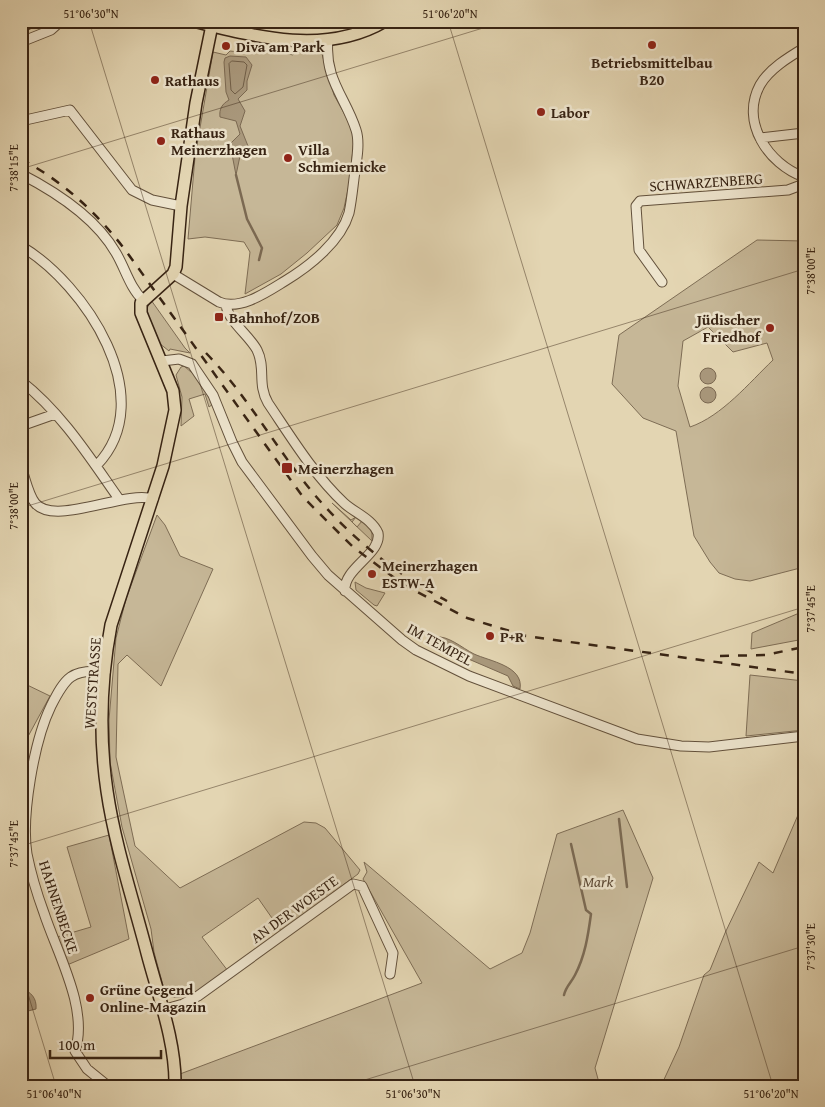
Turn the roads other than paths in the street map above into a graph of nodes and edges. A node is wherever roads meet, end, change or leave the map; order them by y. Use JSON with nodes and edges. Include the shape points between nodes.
{"nodes":[{"id":1,"x":32,"y":21,"type":"edge"},
{"id":2,"x":61,"y":21,"type":"edge"},
{"id":3,"x":194,"y":21,"type":"edge"},
{"id":4,"x":385,"y":21,"type":"edge"},
{"id":5,"x":21,"y":26,"type":"edge"},
{"id":6,"x":212,"y":26,"type":"junction"},
{"id":7,"x":328,"y":40,"type":"junction"},
{"id":8,"x":21,"y":42,"type":"edge"},
{"id":9,"x":804,"y":48,"type":"edge"},
{"id":10,"x":21,"y":121,"type":"edge"},
{"id":11,"x":804,"y":133,"type":"edge"},
{"id":12,"x":760,"y":138,"type":"junction"},
{"id":13,"x":21,"y":174,"type":"edge"},
{"id":14,"x":804,"y":177,"type":"edge"},
{"id":15,"x":804,"y":184,"type":"edge"},
{"id":16,"x":181,"y":206,"type":"junction"},
{"id":17,"x":21,"y":246,"type":"edge"},
{"id":18,"x":173,"y":274,"type":"junction"},
{"id":19,"x":662,"y":282,"type":"dead end"},
{"id":20,"x":143,"y":300,"type":"junction"},
{"id":21,"x":226,"y":305,"type":"junction"},
{"id":22,"x":162,"y":361,"type":"junction"},
{"id":23,"x":21,"y":381,"type":"edge"},
{"id":24,"x":55,"y":414,"type":"junction"},
{"id":25,"x":21,"y":426,"type":"edge"},
{"id":26,"x":96,"y":465,"type":"junction"},
{"id":27,"x":21,"y":468,"type":"edge"},
{"id":28,"x":119,"y":499,"type":"junction"},
{"id":29,"x":153,"y":499,"type":"junction"},
{"id":30,"x":345,"y":591,"type":"junction"},
{"id":31,"x":106,"y":672,"type":"junction"},
{"id":32,"x":804,"y":736,"type":"edge"},
{"id":33,"x":390,"y":974,"type":"dead end"},
{"id":34,"x":162,"y":1010,"type":"junction"},
{"id":35,"x":108,"y":1086,"type":"edge"},
{"id":36,"x":175,"y":1086,"type":"edge"}],
"edges":[{"from":1,"to":5,"type":"main road"},
{"from":2,"to":8,"type":"street","via":[[51,30]]},
{"from":3,"to":6,"type":"main road"},
{"from":4,"to":7,"type":"main road","via":[[355,35]]},
{"from":6,"to":7,"type":"main road","via":[[287,40]]},
{"from":6,"to":16,"type":"main road","via":[[196,103]]},
{"from":7,"to":21,"type":"street","via":[[332,79],[357,136],[356,167],[346,219],[328,246],[289,279],[248,300]]},
{"from":9,"to":12,"type":"street","via":[[769,74],[760,86],[754,113]]},
{"from":10,"to":16,"type":"street","via":[[70,110],[132,190],[152,200]]},
{"from":11,"to":12,"type":"street"},
{"from":12,"to":14,"type":"street","via":[[774,159]]},
{"from":13,"to":20,"type":"street","via":[[56,194],[94,227],[115,251],[135,292]]},
{"from":15,"to":19,"type":"street","name":"SCHWARZENBERG","via":[[788,190],[640,201],[636,206],[638,246]]},
{"from":16,"to":18,"type":"main road","via":[[178,260]]},
{"from":17,"to":26,"type":"street","via":[[56,274],[82,304],[101,334],[117,371],[122,395],[120,415],[108,451]]},
{"from":18,"to":20,"type":"main road"},
{"from":18,"to":21,"type":"street"},
{"from":20,"to":22,"type":"main road","name":"WESTSTRASSE","via":[[142,313]]},
{"from":21,"to":30,"type":"street","via":[[258,352],[261,388],[268,403],[335,493],[377,530],[379,540],[346,581]]},
{"from":22,"to":29,"type":"main road","name":"WESTSTRASSE","via":[[173,391],[175,410]]},
{"from":22,"to":30,"type":"street","name":"IM TEMPEL","via":[[186,360],[200,373],[249,473],[328,575]]},
{"from":23,"to":24,"type":"street"},
{"from":24,"to":25,"type":"street"},
{"from":24,"to":26,"type":"street"},
{"from":26,"to":28,"type":"street"},
{"from":27,"to":28,"type":"street","via":[[35,503],[43,509],[81,509]]},
{"from":28,"to":29,"type":"street"},
{"from":29,"to":31,"type":"main road","name":"WESTSTRASSE","via":[[111,625]]},
{"from":30,"to":32,"type":"street","name":"IM TEMPEL","via":[[409,645],[469,676],[637,739],[681,746],[727,745]]},
{"from":31,"to":34,"type":"main road","name":"WESTSTRASSE","via":[[103,728],[107,790],[114,829]]},
{"from":31,"to":35,"type":"street","name":"HAHNENBECKE","via":[[79,672],[64,681],[47,715],[31,772],[26,836],[36,889],[70,984],[80,1036],[75,1051],[87,1069]]},
{"from":33,"to":34,"type":"street","name":"AN DER WOESTE","via":[[393,952],[362,886],[353,884],[198,996]]},
{"from":34,"to":36,"type":"main road","name":"WESTSTRASSE"}]}
